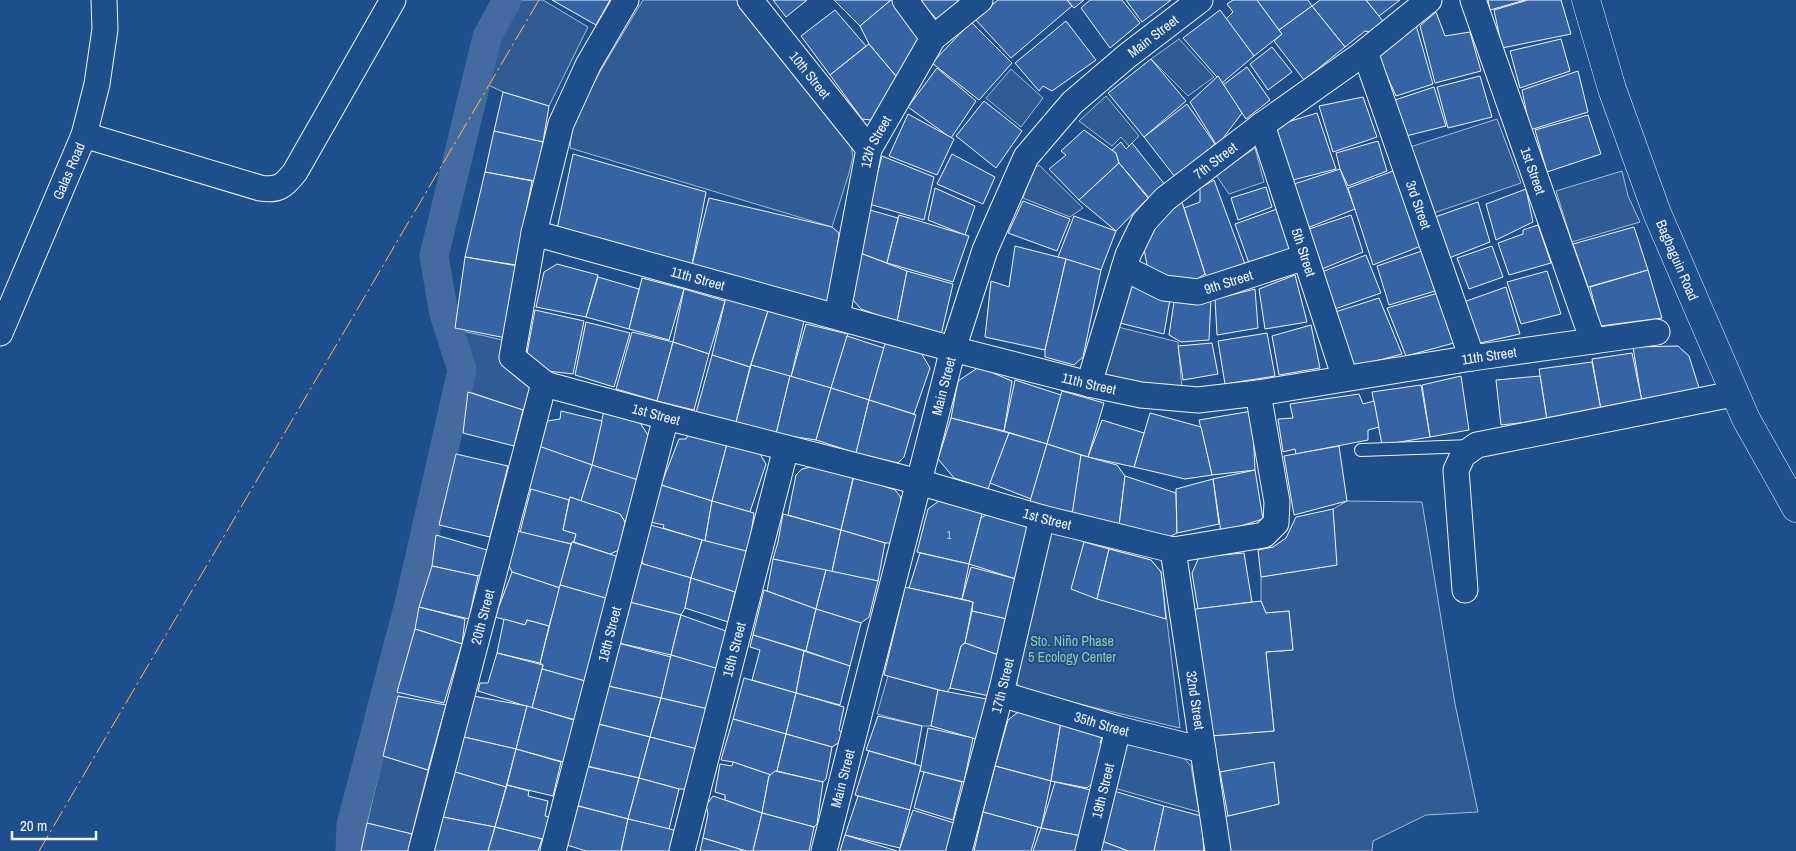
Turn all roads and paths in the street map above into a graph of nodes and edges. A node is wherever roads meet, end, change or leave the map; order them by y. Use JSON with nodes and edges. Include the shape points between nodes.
{"nodes":[{"id":1,"x":104,"y":0,"type":"edge"},
{"id":2,"x":393,"y":0,"type":"edge"},
{"id":3,"x":626,"y":0,"type":"edge"},
{"id":4,"x":750,"y":0,"type":"edge"},
{"id":5,"x":905,"y":0,"type":"edge"},
{"id":6,"x":980,"y":0,"type":"edge"},
{"id":7,"x":1200,"y":0,"type":"edge"},
{"id":8,"x":1430,"y":0,"type":"edge"},
{"id":9,"x":1473,"y":0,"type":"edge"},
{"id":10,"x":1586,"y":0,"type":"edge"},
{"id":11,"x":934,"y":38,"type":"junction"},
{"id":12,"x":1365,"y":52,"type":"junction"},
{"id":13,"x":1262,"y":125,"type":"junction"},
{"id":14,"x":84,"y":135,"type":"junction"},
{"id":15,"x":869,"y":149,"type":"junction"},
{"id":16,"x":534,"y":233,"type":"junction"},
{"id":17,"x":1306,"y":258,"type":"junction"},
{"id":18,"x":1124,"y":268,"type":"junction"},
{"id":19,"x":837,"y":316,"type":"junction"},
{"id":20,"x":1656,"y":332,"type":"dead end"},
{"id":21,"x":0,"y":333,"type":"edge"},
{"id":22,"x":1593,"y":341,"type":"junction"},
{"id":23,"x":953,"y":349,"type":"junction"},
{"id":24,"x":1472,"y":358,"type":"junction"},
{"id":25,"x":1345,"y":378,"type":"junction"},
{"id":26,"x":544,"y":383,"type":"junction"},
{"id":27,"x":1089,"y":384,"type":"junction"},
{"id":28,"x":1735,"y":392,"type":"junction"},
{"id":29,"x":1258,"y":393,"type":"junction"},
{"id":30,"x":666,"y":418,"type":"junction"},
{"id":31,"x":1476,"y":445,"type":"junction"},
{"id":32,"x":786,"y":448,"type":"junction"},
{"id":33,"x":1361,"y":450,"type":"dead end"},
{"id":34,"x":919,"y":482,"type":"junction"},
{"id":35,"x":1796,"y":508,"type":"edge"},
{"id":36,"x":1042,"y":518,"type":"junction"},
{"id":37,"x":1174,"y":550,"type":"junction"},
{"id":38,"x":1465,"y":590,"type":"dead end"},
{"id":39,"x":1001,"y":694,"type":"junction"},
{"id":40,"x":1118,"y":729,"type":"junction"},
{"id":41,"x":1203,"y":750,"type":"junction"},
{"id":42,"x":421,"y":851,"type":"edge"},
{"id":43,"x":553,"y":851,"type":"edge"},
{"id":44,"x":682,"y":851,"type":"edge"},
{"id":45,"x":824,"y":851,"type":"edge"},
{"id":46,"x":959,"y":851,"type":"edge"},
{"id":47,"x":1088,"y":851,"type":"edge"},
{"id":48,"x":1218,"y":851,"type":"edge"}],
"edges":[{"from":1,"to":14,"type":"street","name":"Galas Road","via":[[105,29]]},
{"from":2,"to":14,"type":"street","via":[[295,172],[280,187],[260,188]]},
{"from":3,"to":16,"type":"street","name":"1st Street","via":[[588,65],[561,124]]},
{"from":4,"to":15,"type":"street","name":"10th Street"},
{"from":5,"to":11,"type":"street"},
{"from":6,"to":11,"type":"street","name":"12th Street"},
{"from":7,"to":23,"type":"street","name":"Main Street","via":[[1072,103],[1026,157],[985,250]]},
{"from":8,"to":12,"type":"street","name":"7th Street"},
{"from":9,"to":22,"type":"street","name":"1st Street"},
{"from":10,"to":28,"type":"street","name":"Bagbaguin Road","via":[[1612,89],[1657,213]]},
{"from":11,"to":15,"type":"street","name":"12th Street"},
{"from":12,"to":13,"type":"street","name":"7th Street"},
{"from":12,"to":24,"type":"street","name":"3rd Street"},
{"from":13,"to":17,"type":"street","name":"5th Street"},
{"from":13,"to":18,"type":"street","name":"7th Street","via":[[1165,199],[1144,222]]},
{"from":14,"to":21,"type":"street","name":"Galas Road"},
{"from":15,"to":19,"type":"street","name":"12th Street"},
{"from":16,"to":19,"type":"street","name":"11th Street"},
{"from":16,"to":26,"type":"street","name":"1st Street","via":[[512,357]]},
{"from":17,"to":18,"type":"street","name":"9th Street","via":[[1198,292],[1164,288]]},
{"from":17,"to":25,"type":"street","name":"5th Street"},
{"from":18,"to":27,"type":"street","name":"7th Street"},
{"from":19,"to":23,"type":"street","name":"11th Street"},
{"from":20,"to":22,"type":"street","name":"11th Street"},
{"from":22,"to":24,"type":"street","name":"11th Street"},
{"from":23,"to":27,"type":"street","name":"11th Street"},
{"from":23,"to":34,"type":"street","name":"Main Street"},
{"from":24,"to":25,"type":"street","name":"11th Street"},
{"from":25,"to":29,"type":"street","name":"11th Street"},
{"from":26,"to":30,"type":"street","name":"1st Street"},
{"from":26,"to":42,"type":"street","name":"20th Street"},
{"from":27,"to":29,"type":"street","name":"11th Street","via":[[1141,395],[1198,400]]},
{"from":28,"to":31,"type":"street"},
{"from":28,"to":35,"type":"street","name":"Bagbaguin Road"},
{"from":29,"to":37,"type":"street","via":[[1277,502],[1276,523],[1264,535]]},
{"from":30,"to":32,"type":"street","name":"1st Street"},
{"from":30,"to":43,"type":"street","name":"18th Street"},
{"from":31,"to":33,"type":"lane"},
{"from":31,"to":38,"type":"street","via":[[1463,455],[1456,470]]},
{"from":32,"to":34,"type":"street","name":"1st Street"},
{"from":32,"to":44,"type":"street","name":"16th Street"},
{"from":34,"to":36,"type":"street","name":"1st Street"},
{"from":34,"to":45,"type":"street","name":"Main Street"},
{"from":36,"to":37,"type":"street","name":"1st Street"},
{"from":36,"to":39,"type":"street","name":"17th Street"},
{"from":37,"to":41,"type":"street","name":"32nd Street"},
{"from":39,"to":40,"type":"street","name":"35th Street"},
{"from":39,"to":46,"type":"street","name":"17th Street"},
{"from":40,"to":41,"type":"street","name":"35th Street"},
{"from":40,"to":47,"type":"street","name":"19th Street"},
{"from":41,"to":48,"type":"street","name":"32nd Street"}]}
